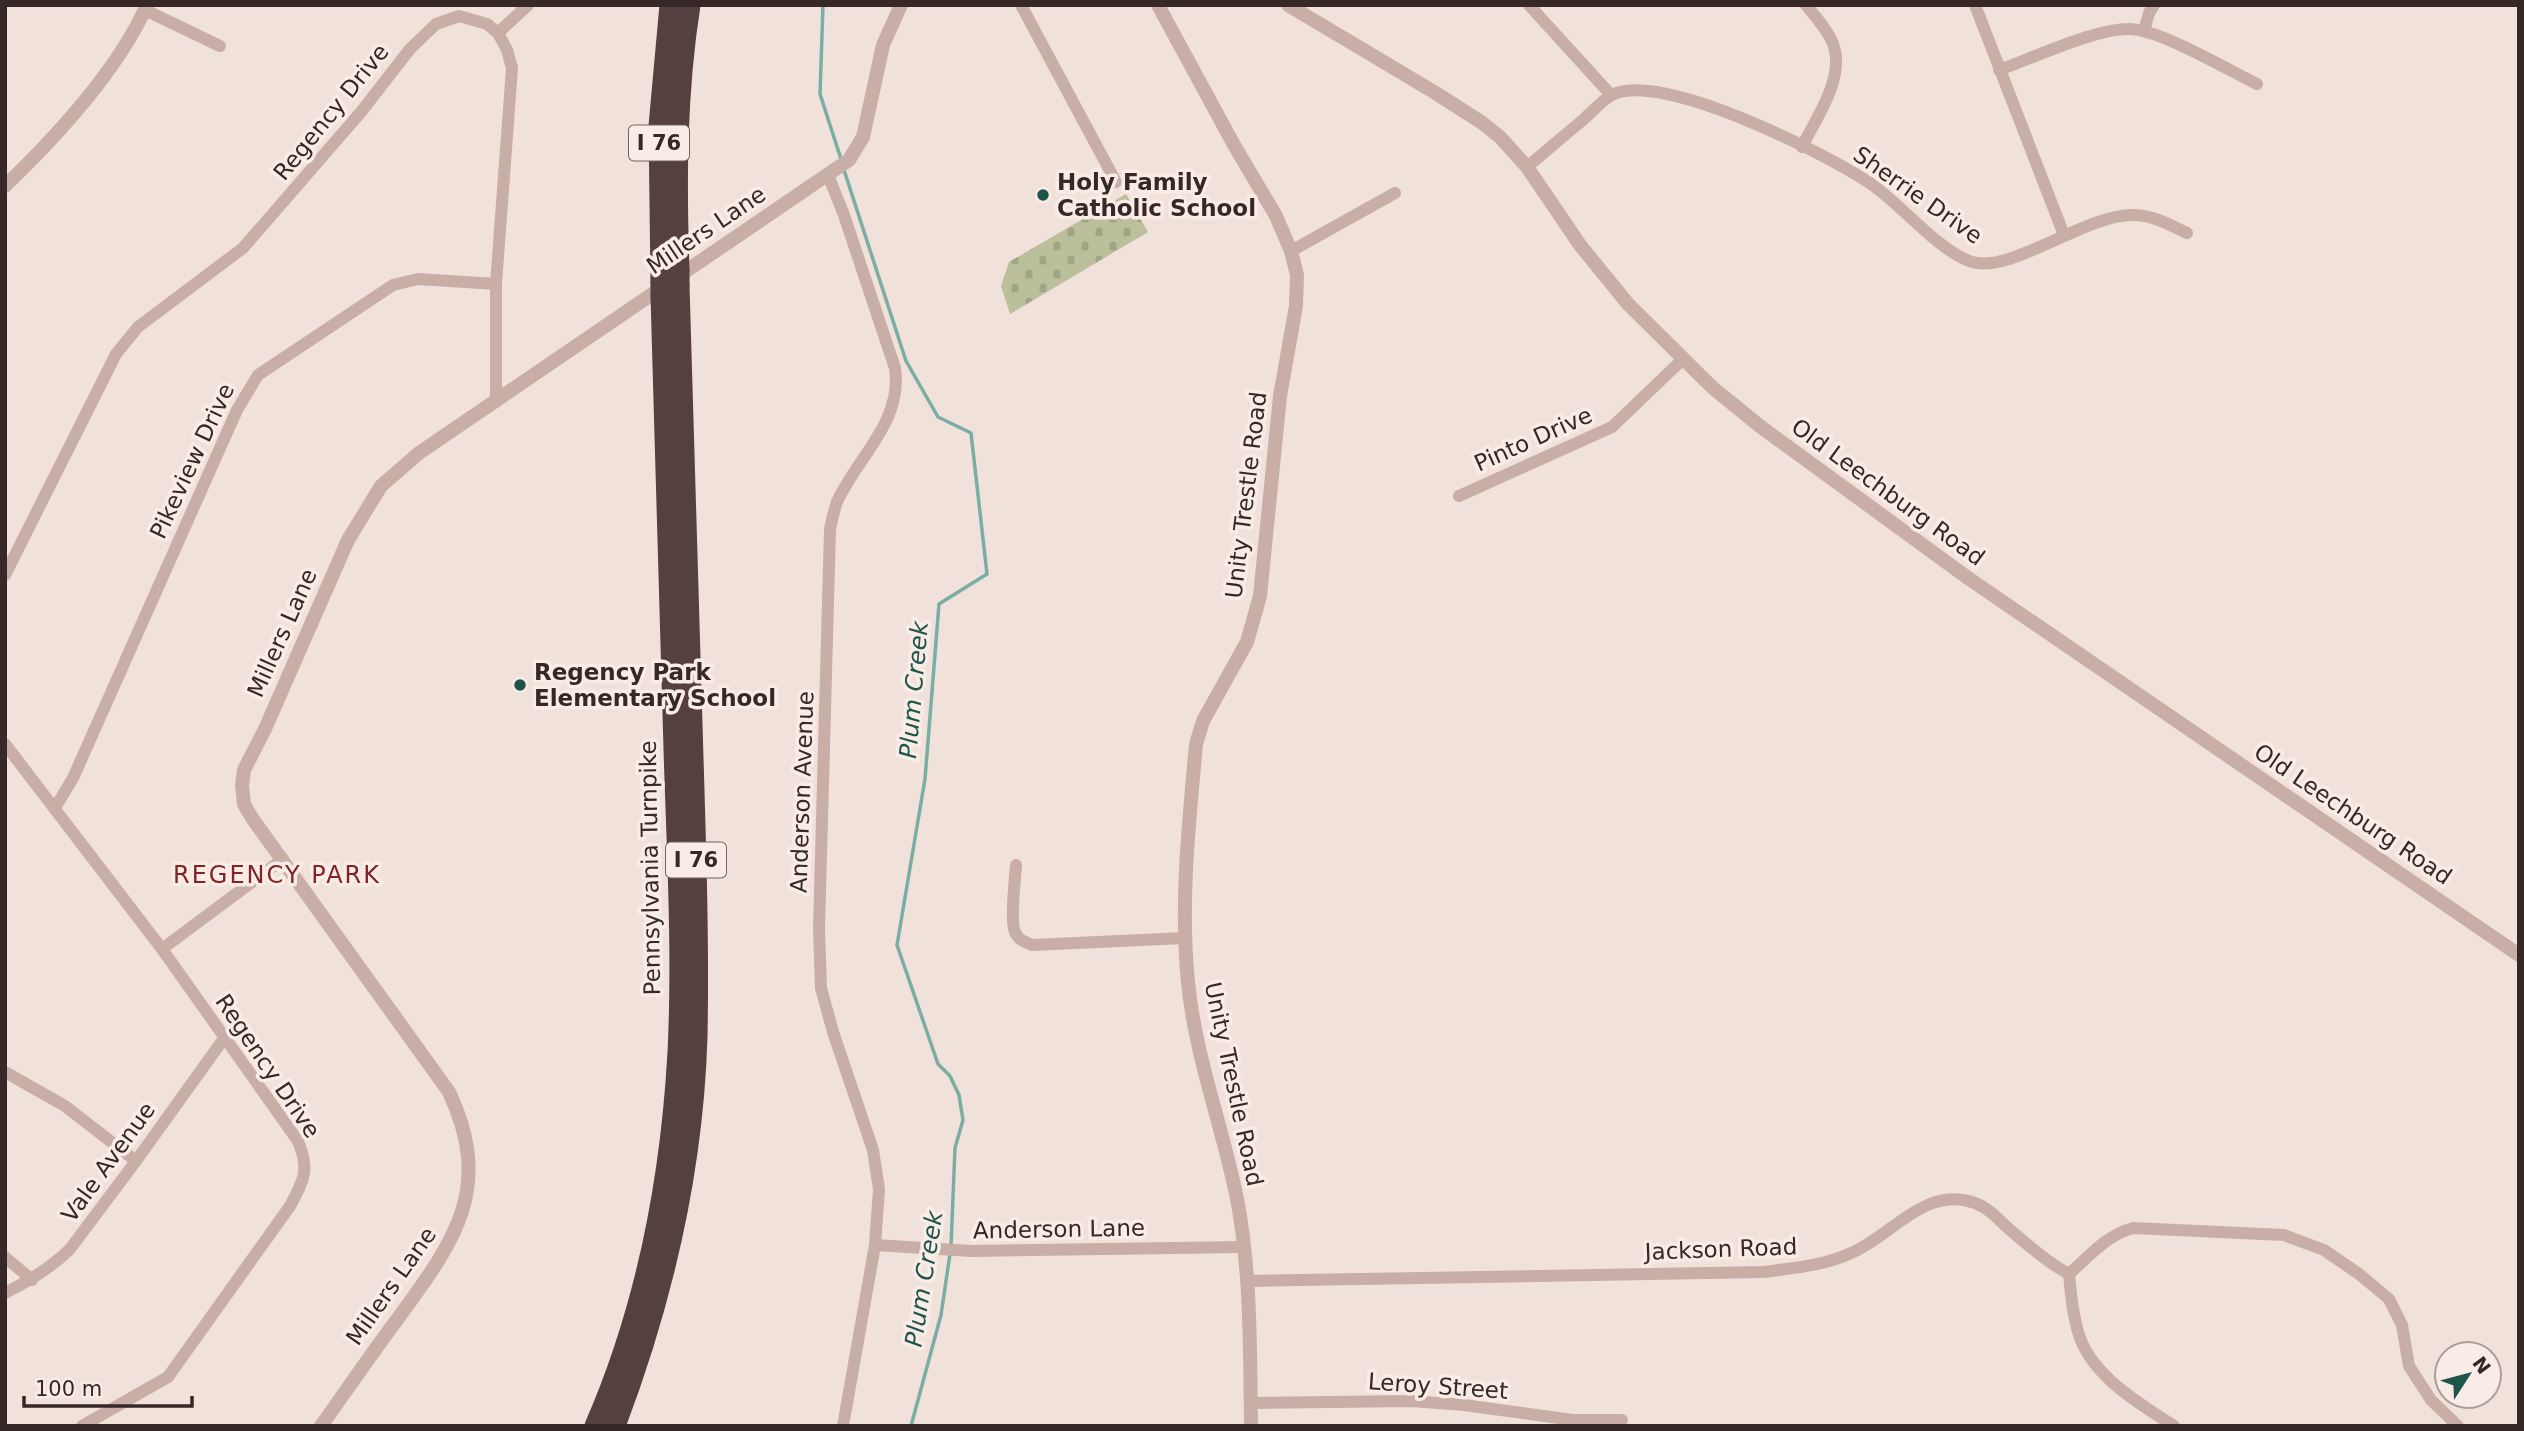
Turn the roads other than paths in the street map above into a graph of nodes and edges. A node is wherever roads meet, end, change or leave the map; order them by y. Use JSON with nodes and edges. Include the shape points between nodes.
{"nodes":[{"id":1,"x":528,"y":5,"type":"edge"},
{"id":2,"x":670,"y":5,"type":"edge"},
{"id":3,"x":690,"y":5,"type":"edge"},
{"id":4,"x":901,"y":5,"type":"edge"},
{"id":5,"x":1021,"y":5,"type":"edge"},
{"id":6,"x":1158,"y":5,"type":"edge"},
{"id":7,"x":1288,"y":5,"type":"edge"},
{"id":8,"x":1529,"y":5,"type":"edge"},
{"id":9,"x":1806,"y":5,"type":"edge"},
{"id":10,"x":1975,"y":5,"type":"edge"},
{"id":11,"x":2154,"y":5,"type":"edge"},
{"id":12,"x":146,"y":8,"type":"edge"},
{"id":13,"x":1304,"y":11,"type":"edge"},
{"id":14,"x":2144,"y":31,"type":"junction"},
{"id":15,"x":498,"y":33,"type":"junction"},
{"id":16,"x":220,"y":46,"type":"dead end"},
{"id":17,"x":1999,"y":71,"type":"junction"},
{"id":18,"x":2257,"y":85,"type":"dead end"},
{"id":19,"x":1611,"y":95,"type":"junction"},
{"id":20,"x":1802,"y":147,"type":"junction"},
{"id":21,"x":1527,"y":167,"type":"junction"},
{"id":22,"x":838,"y":168,"type":"junction"},
{"id":23,"x":1115,"y":182,"type":"dead end"},
{"id":24,"x":5,"y":186,"type":"edge"},
{"id":25,"x":1395,"y":193,"type":"dead end"},
{"id":26,"x":2188,"y":233,"type":"dead end"},
{"id":27,"x":2064,"y":235,"type":"junction"},
{"id":28,"x":1291,"y":251,"type":"junction"},
{"id":29,"x":670,"y":283,"type":"junction"},
{"id":30,"x":496,"y":285,"type":"junction"},
{"id":31,"x":1682,"y":359,"type":"junction"},
{"id":32,"x":496,"y":402,"type":"junction"},
{"id":33,"x":1459,"y":496,"type":"dead end"},
{"id":34,"x":5,"y":575,"type":"edge"},
{"id":35,"x":5,"y":744,"type":"edge"},
{"id":36,"x":55,"y":808,"type":"junction"},
{"id":37,"x":283,"y":859,"type":"junction"},
{"id":38,"x":1016,"y":865,"type":"dead end"},
{"id":39,"x":1185,"y":938,"type":"junction"},
{"id":40,"x":162,"y":948,"type":"junction"},
{"id":41,"x":2519,"y":954,"type":"edge"},
{"id":42,"x":225,"y":1037,"type":"junction"},
{"id":43,"x":5,"y":1072,"type":"edge"},
{"id":44,"x":136,"y":1161,"type":"junction"},
{"id":45,"x":875,"y":1245,"type":"junction"},
{"id":46,"x":1243,"y":1247,"type":"junction"},
{"id":47,"x":5,"y":1257,"type":"edge"},
{"id":48,"x":2069,"y":1274,"type":"junction"},
{"id":49,"x":32,"y":1280,"type":"junction"},
{"id":50,"x":1248,"y":1281,"type":"junction"},
{"id":51,"x":5,"y":1293,"type":"edge"},
{"id":52,"x":1251,"y":1403,"type":"junction"},
{"id":53,"x":1622,"y":1420,"type":"dead end"},
{"id":54,"x":82,"y":1426,"type":"edge"},
{"id":55,"x":321,"y":1426,"type":"edge"},
{"id":56,"x":596,"y":1426,"type":"edge"},
{"id":57,"x":615,"y":1426,"type":"edge"},
{"id":58,"x":843,"y":1426,"type":"edge"},
{"id":59,"x":1251,"y":1426,"type":"edge"},
{"id":60,"x":2174,"y":1426,"type":"edge"},
{"id":61,"x":2458,"y":1426,"type":"edge"}],
"edges":[{"from":1,"to":15,"type":"street"},
{"from":2,"to":29,"type":"highway","name":"Pennsylvania Turnpike","number":"I 76","via":[[659,126]]},
{"from":3,"to":29,"type":"highway","name":"Pennsylvania Turnpike","number":"I 76","via":[[680,82]]},
{"from":4,"to":22,"type":"street","name":"Millers Lane","via":[[883,45],[863,137]]},
{"from":5,"to":23,"type":"street"},
{"from":6,"to":28,"type":"street","name":"Unity Trestle Road"},
{"from":7,"to":13,"type":"street","name":"Old Leechburg Road"},
{"from":8,"to":19,"type":"street"},
{"from":9,"to":20,"type":"street","via":[[1832,42],[1837,64]]},
{"from":10,"to":17,"type":"street"},
{"from":11,"to":14,"type":"street"},
{"from":12,"to":16,"type":"street"},
{"from":12,"to":24,"type":"street","via":[[104,75],[65,125]]},
{"from":13,"to":21,"type":"street","name":"Old Leechburg Road","via":[[1481,122]]},
{"from":14,"to":17,"type":"street","via":[[2103,33]]},
{"from":14,"to":18,"type":"street"},
{"from":15,"to":30,"type":"street","via":[[512,68]]},
{"from":15,"to":34,"type":"street","name":"Regency Drive","via":[[487,24],[459,16],[436,24],[243,248],[138,327],[116,354]]},
{"from":17,"to":27,"type":"street"},
{"from":19,"to":20,"type":"street","name":"Sherrie Drive","via":[[1631,89],[1675,95],[1734,113]]},
{"from":19,"to":21,"type":"street"},
{"from":20,"to":27,"type":"street","name":"Sherrie Drive","via":[[1873,185],[1956,254],[1972,262],[2002,262]]},
{"from":21,"to":31,"type":"street","name":"Old Leechburg Road","via":[[1608,281]]},
{"from":22,"to":32,"type":"street","name":"Millers Lane"},
{"from":22,"to":45,"type":"street","name":"Anderson Avenue","via":[[844,215],[897,383],[892,410],[837,503],[830,529],[819,900],[821,988],[873,1150],[879,1189]]},
{"from":25,"to":28,"type":"street"},
{"from":26,"to":27,"type":"street","name":"Sherrie Drive","via":[[2160,220],[2130,214]]},
{"from":28,"to":39,"type":"street","name":"Unity Trestle Road","via":[[1297,306],[1280,396],[1260,596],[1247,642],[1203,721],[1196,744]]},
{"from":29,"to":56,"type":"highway","name":"Pennsylvania Turnpike","number":"I 76","via":[[678,1054],[669,1147],[649,1256],[622,1355]]},
{"from":29,"to":57,"type":"highway","name":"Pennsylvania Turnpike","number":"I 76","via":[[696,843],[696,1039],[683,1175],[669,1253]]},
{"from":30,"to":32,"type":"street"},
{"from":30,"to":36,"type":"street","name":"Pikeview Drive","via":[[418,279],[393,285],[258,374],[237,410],[73,778]]},
{"from":31,"to":33,"type":"street","name":"Pinto Drive","via":[[1612,427]]},
{"from":31,"to":41,"type":"street","name":"Old Leechburg Road","via":[[1761,427],[1968,578]]},
{"from":32,"to":37,"type":"street","name":"Millers Lane","via":[[419,453],[381,486],[348,540],[244,770],[244,804]]},
{"from":35,"to":36,"type":"street","name":"Regency Drive"},
{"from":36,"to":40,"type":"street","name":"Regency Drive"},
{"from":37,"to":40,"type":"street"},
{"from":37,"to":55,"type":"street","name":"Millers Lane","via":[[449,1092],[462,1124],[469,1163],[460,1221],[440,1261]]},
{"from":38,"to":39,"type":"street","via":[[1014,927],[1025,942]]},
{"from":39,"to":46,"type":"street","name":"Unity Trestle Road","via":[[1190,998],[1238,1205]]},
{"from":40,"to":42,"type":"street","name":"Regency Drive"},
{"from":42,"to":44,"type":"street","name":"Vale Avenue"},
{"from":42,"to":54,"type":"street","name":"Regency Drive","via":[[298,1141],[304,1154],[304,1181],[248,1268],[168,1377]]},
{"from":43,"to":44,"type":"street","via":[[65,1106]]},
{"from":44,"to":49,"type":"street","name":"Vale Avenue","via":[[69,1249]]},
{"from":45,"to":46,"type":"street","name":"Anderson Lane","via":[[971,1251]]},
{"from":45,"to":58,"type":"street","name":"Anderson Avenue"},
{"from":46,"to":50,"type":"street","name":"Unity Trestle Road"},
{"from":47,"to":49,"type":"street"},
{"from":48,"to":50,"type":"street","name":"Jackson Road","via":[[1990,1212],[1975,1203],[1955,1200],[1925,1205],[1855,1252],[1824,1265],[1763,1272]]},
{"from":48,"to":60,"type":"street","via":[[2077,1326],[2087,1352],[2104,1374]]},
{"from":48,"to":61,"type":"street","via":[[2104,1242],[2133,1228],[2284,1235],[2324,1250],[2389,1299],[2402,1325],[2409,1366],[2431,1400]]},
{"from":49,"to":51,"type":"street","name":"Vale Avenue"},
{"from":50,"to":52,"type":"street","name":"Unity Trestle Road"},
{"from":52,"to":53,"type":"street","name":"Leroy Street","via":[[1411,1401],[1573,1420]]},
{"from":52,"to":59,"type":"street","name":"Unity Trestle Road"}]}
